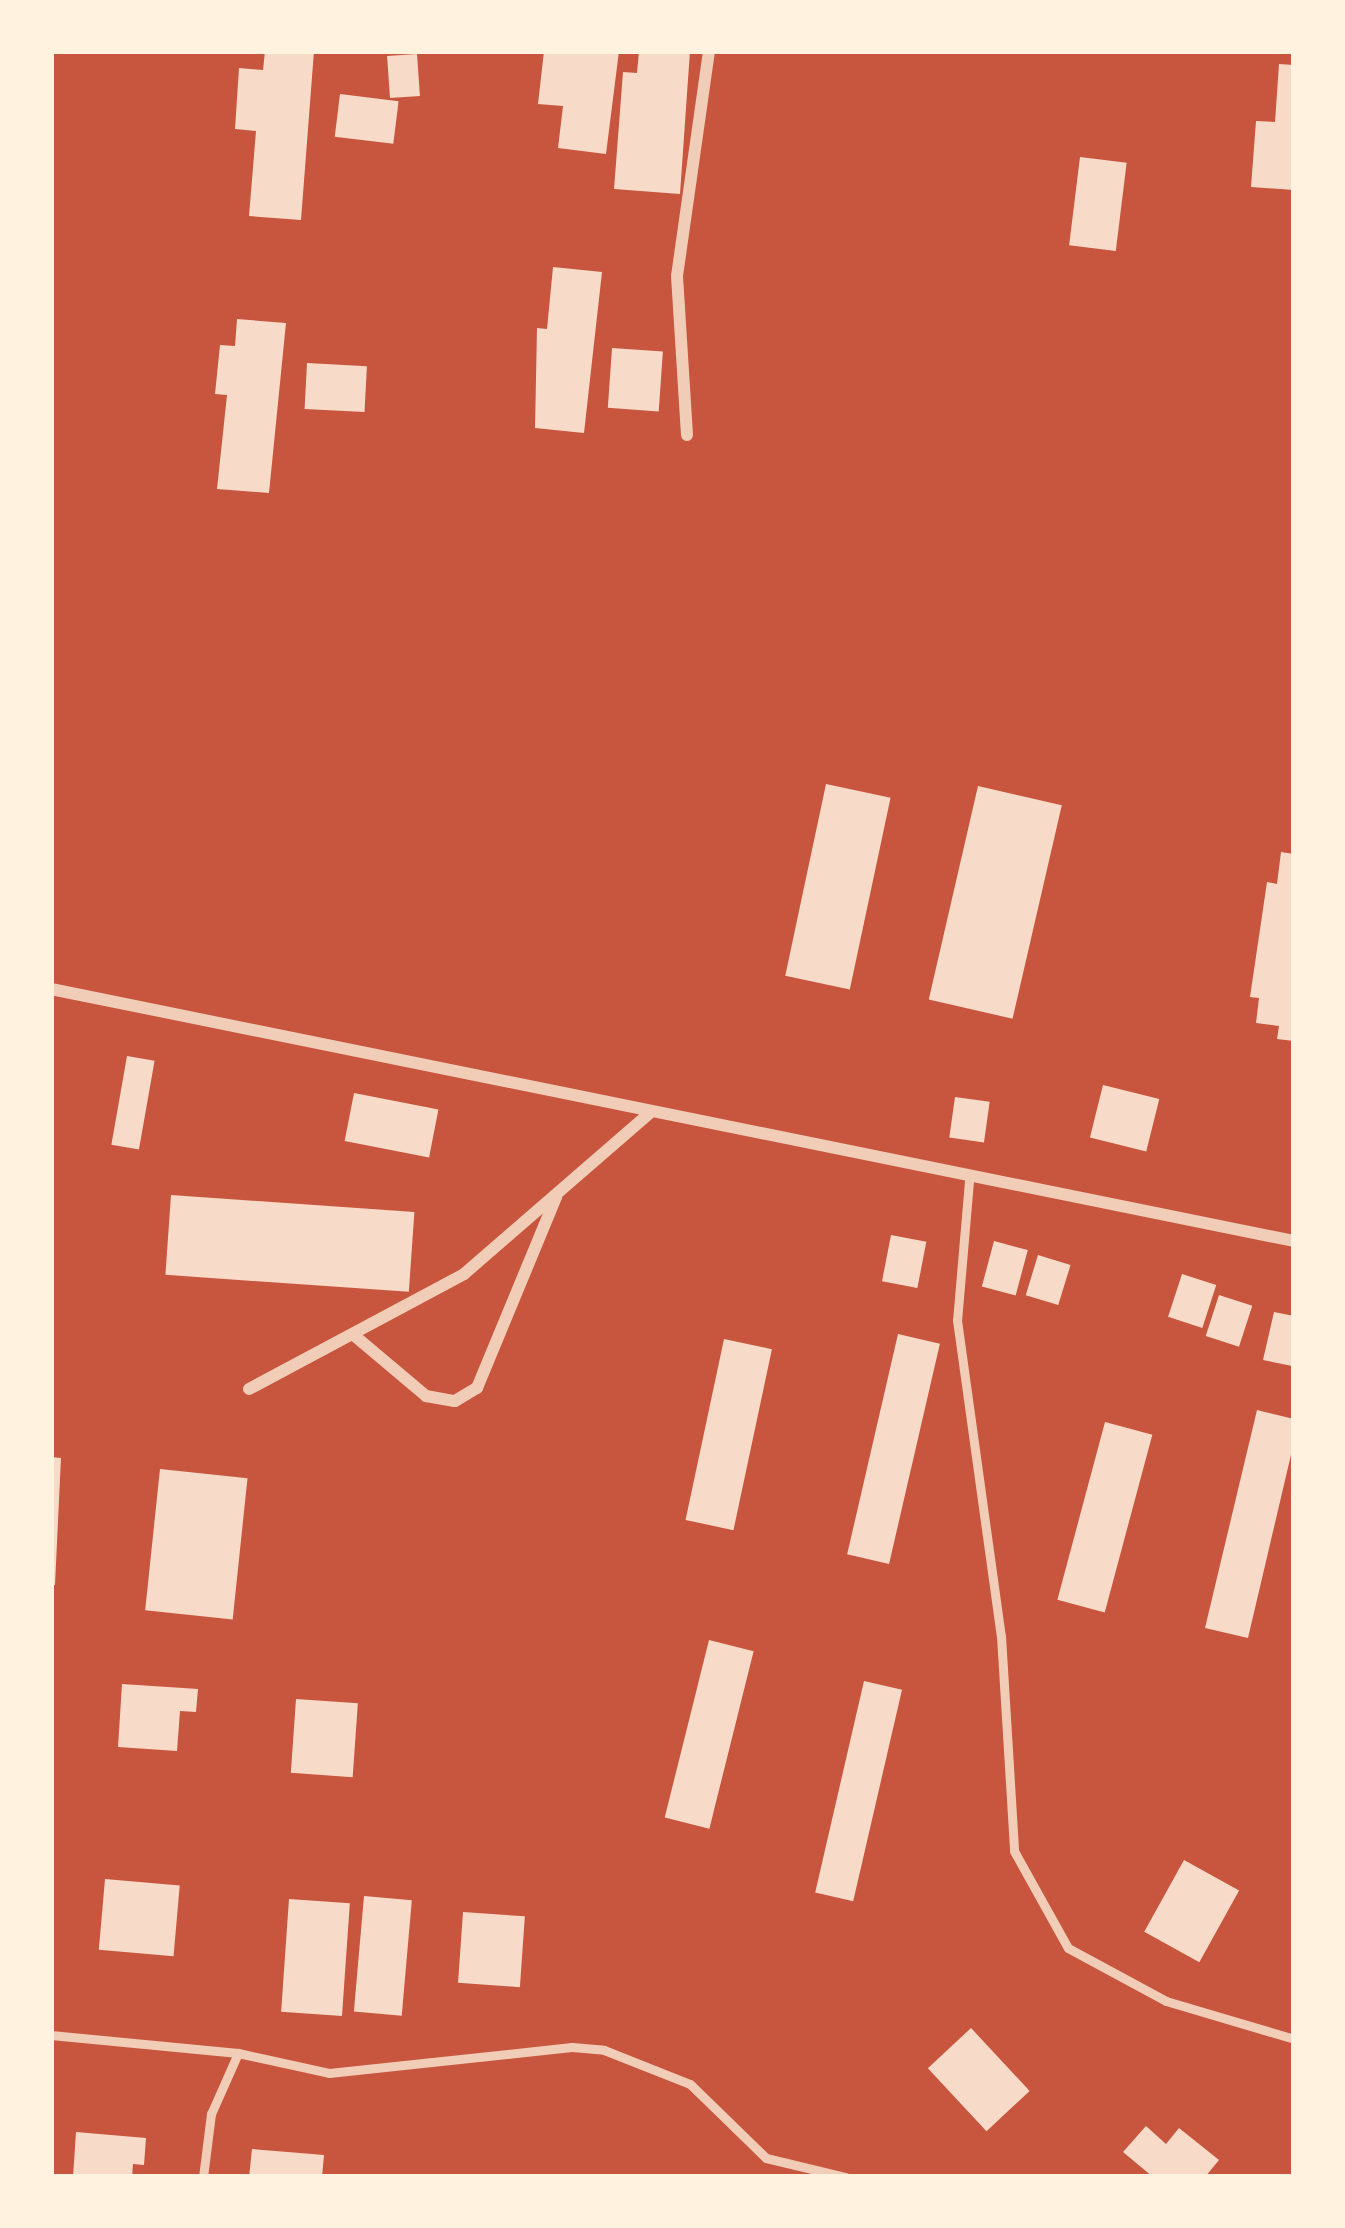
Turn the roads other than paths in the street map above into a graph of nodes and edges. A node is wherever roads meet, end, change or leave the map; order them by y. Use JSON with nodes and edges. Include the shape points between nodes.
{"nodes":[{"id":1,"x":709,"y":51,"type":"edge"},
{"id":2,"x":687,"y":435,"type":"dead end"},
{"id":3,"x":51,"y":989,"type":"edge"},
{"id":4,"x":649,"y":1114,"type":"junction"},
{"id":5,"x":970,"y":1181,"type":"junction"},
{"id":6,"x":559,"y":1190,"type":"junction"},
{"id":7,"x":1294,"y":1241,"type":"edge"},
{"id":8,"x":356,"y":1337,"type":"junction"},
{"id":9,"x":249,"y":1389,"type":"dead end"},
{"id":10,"x":51,"y":2035,"type":"edge"},
{"id":11,"x":1294,"y":2039,"type":"edge"},
{"id":12,"x":238,"y":2053,"type":"junction"},
{"id":13,"x":203,"y":2177,"type":"edge"},
{"id":14,"x":845,"y":2177,"type":"edge"}],
"edges":[{"from":1,"to":2,"type":"street","via":[[677,276]]},
{"from":3,"to":4,"type":"street"},
{"from":4,"to":5,"type":"street"},
{"from":4,"to":6,"type":"street"},
{"from":5,"to":7,"type":"street"},
{"from":5,"to":11,"type":"lane","via":[[957,1320],[1001,1636],[1014,1850],[1068,1948],[1166,2001]]},
{"from":6,"to":8,"type":"street","via":[[464,1274]]},
{"from":6,"to":8,"type":"street","via":[[477,1388],[455,1401],[426,1396]]},
{"from":8,"to":9,"type":"street"},
{"from":10,"to":12,"type":"lane"},
{"from":12,"to":13,"type":"lane","via":[[211,2114]]},
{"from":12,"to":14,"type":"lane","via":[[329,2073],[604,2050],[690,2084],[766,2158]]}]}
